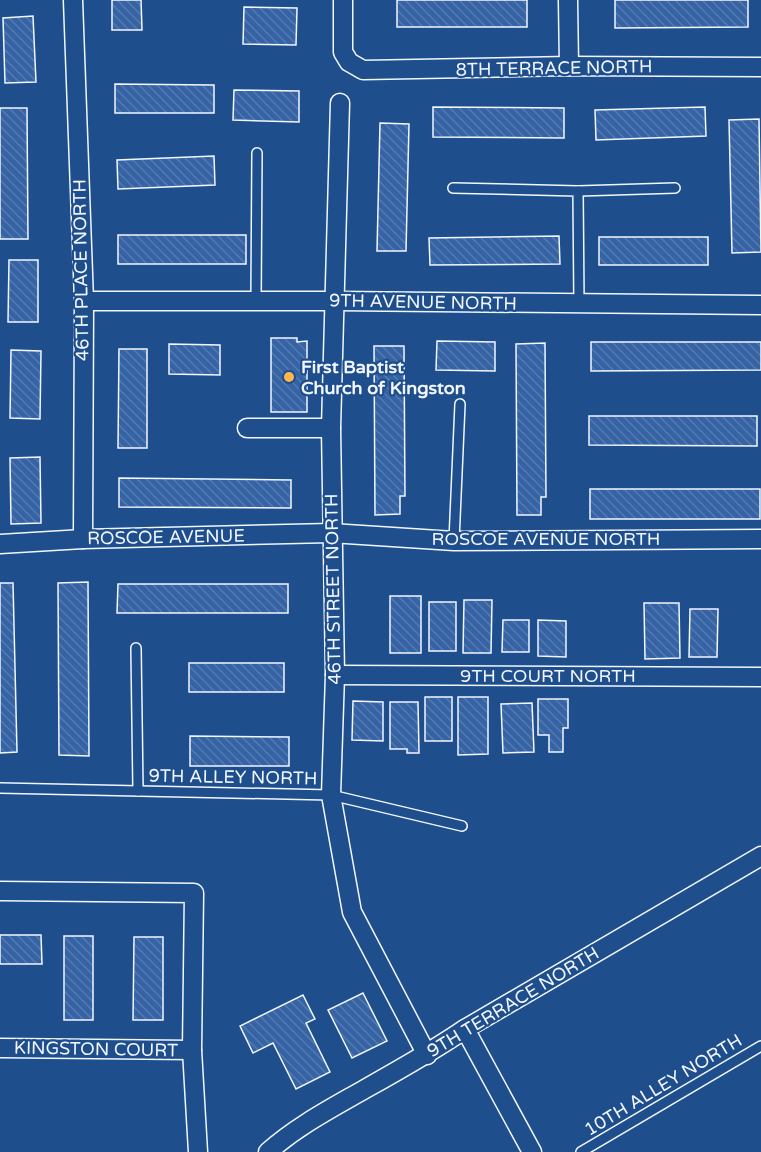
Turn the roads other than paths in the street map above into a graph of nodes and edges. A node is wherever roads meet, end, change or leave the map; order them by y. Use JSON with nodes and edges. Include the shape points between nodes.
{"nodes":[{"id":1,"x":73,"y":0,"type":"edge"},
{"id":2,"x":343,"y":0,"type":"edge"},
{"id":3,"x":568,"y":0,"type":"edge"},
{"id":4,"x":569,"y":66,"type":"junction"},
{"id":5,"x":761,"y":67,"type":"edge"},
{"id":6,"x":340,"y":103,"type":"dead end"},
{"id":7,"x":257,"y":153,"type":"dead end"},
{"id":8,"x":453,"y":188,"type":"dead end"},
{"id":9,"x":675,"y":188,"type":"dead end"},
{"id":10,"x":578,"y":191,"type":"junction"},
{"id":11,"x":336,"y":300,"type":"junction"},
{"id":12,"x":84,"y":301,"type":"junction"},
{"id":13,"x":256,"y":301,"type":"junction"},
{"id":14,"x":579,"y":303,"type":"junction"},
{"id":15,"x":761,"y":305,"type":"edge"},
{"id":16,"x":460,"y":404,"type":"dead end"},
{"id":17,"x":247,"y":428,"type":"dead end"},
{"id":18,"x":331,"y":428,"type":"junction"},
{"id":19,"x":331,"y":533,"type":"junction"},
{"id":20,"x":83,"y":539,"type":"junction"},
{"id":21,"x":761,"y":539,"type":"edge"},
{"id":22,"x":454,"y":541,"type":"junction"},
{"id":23,"x":0,"y":544,"type":"edge"},
{"id":24,"x":136,"y":648,"type":"dead end"},
{"id":25,"x":334,"y":675,"type":"junction"},
{"id":26,"x":761,"y":677,"type":"edge"},
{"id":27,"x":0,"y":788,"type":"edge"},
{"id":28,"x":138,"y":791,"type":"junction"},
{"id":29,"x":331,"y":795,"type":"junction"},
{"id":30,"x":462,"y":826,"type":"dead end"},
{"id":31,"x":761,"y":856,"type":"edge"},
{"id":32,"x":0,"y":891,"type":"edge"},
{"id":33,"x":465,"y":1029,"type":"junction"},
{"id":34,"x":761,"y":1046,"type":"edge"},
{"id":35,"x":0,"y":1048,"type":"edge"},
{"id":36,"x":192,"y":1050,"type":"junction"},
{"id":37,"x":427,"y":1055,"type":"junction"},
{"id":38,"x":198,"y":1152,"type":"edge"},
{"id":39,"x":268,"y":1152,"type":"edge"},
{"id":40,"x":532,"y":1152,"type":"edge"},
{"id":41,"x":582,"y":1152,"type":"edge"}],
"edges":[{"from":1,"to":12,"type":"street","name":"46TH PLACE NORTH"},
{"from":2,"to":4,"type":"street","name":"8TH TERRACE NORTH","via":[[343,52],[349,62],[363,70]]},
{"from":3,"to":4,"type":"street"},
{"from":4,"to":5,"type":"street","name":"8TH TERRACE NORTH"},
{"from":6,"to":11,"type":"street","name":"46TH STREET NORTH"},
{"from":7,"to":13,"type":"lane"},
{"from":8,"to":10,"type":"lane"},
{"from":9,"to":10,"type":"lane"},
{"from":10,"to":14,"type":"lane"},
{"from":11,"to":13,"type":"street","name":"9TH AVENUE NORTH"},
{"from":11,"to":14,"type":"street","name":"9TH AVENUE NORTH"},
{"from":11,"to":18,"type":"street","name":"46TH STREET NORTH"},
{"from":12,"to":13,"type":"street","name":"9TH AVENUE NORTH"},
{"from":12,"to":20,"type":"street","name":"46TH PLACE NORTH"},
{"from":14,"to":15,"type":"street","name":"9TH AVENUE NORTH"},
{"from":16,"to":22,"type":"lane"},
{"from":17,"to":18,"type":"street"},
{"from":18,"to":19,"type":"street","name":"46TH STREET NORTH"},
{"from":19,"to":20,"type":"street","name":"ROSCOE AVENUE"},
{"from":19,"to":22,"type":"street","name":"ROSCOE AVENUE NORTH"},
{"from":19,"to":25,"type":"street","name":"46TH STREET NORTH"},
{"from":20,"to":23,"type":"street","name":"ROSCOE AVENUE"},
{"from":21,"to":22,"type":"street","name":"ROSCOE AVENUE NORTH"},
{"from":24,"to":28,"type":"lane"},
{"from":25,"to":26,"type":"street","name":"9TH COURT NORTH"},
{"from":25,"to":29,"type":"street","name":"46TH STREET NORTH"},
{"from":27,"to":28,"type":"lane","name":"9TH ALLEY NORTH"},
{"from":28,"to":29,"type":"lane","name":"9TH ALLEY NORTH"},
{"from":29,"to":30,"type":"lane","name":"9TH ALLEY NORTH"},
{"from":29,"to":37,"type":"street","name":"46TH STREET NORTH","via":[[352,912]]},
{"from":31,"to":33,"type":"street","name":"9TH TERRACE NORTH"},
{"from":32,"to":36,"type":"street","via":[[194,893]]},
{"from":33,"to":37,"type":"street","name":"9TH TERRACE NORTH"},
{"from":33,"to":40,"type":"street"},
{"from":34,"to":41,"type":"lane","name":"10TH ALLEY NORTH"},
{"from":35,"to":36,"type":"street","name":"KINGSTON COURT"},
{"from":36,"to":38,"type":"street"},
{"from":37,"to":39,"type":"street","name":"9TH TERRACE NORTH","via":[[321,1114]]}]}
